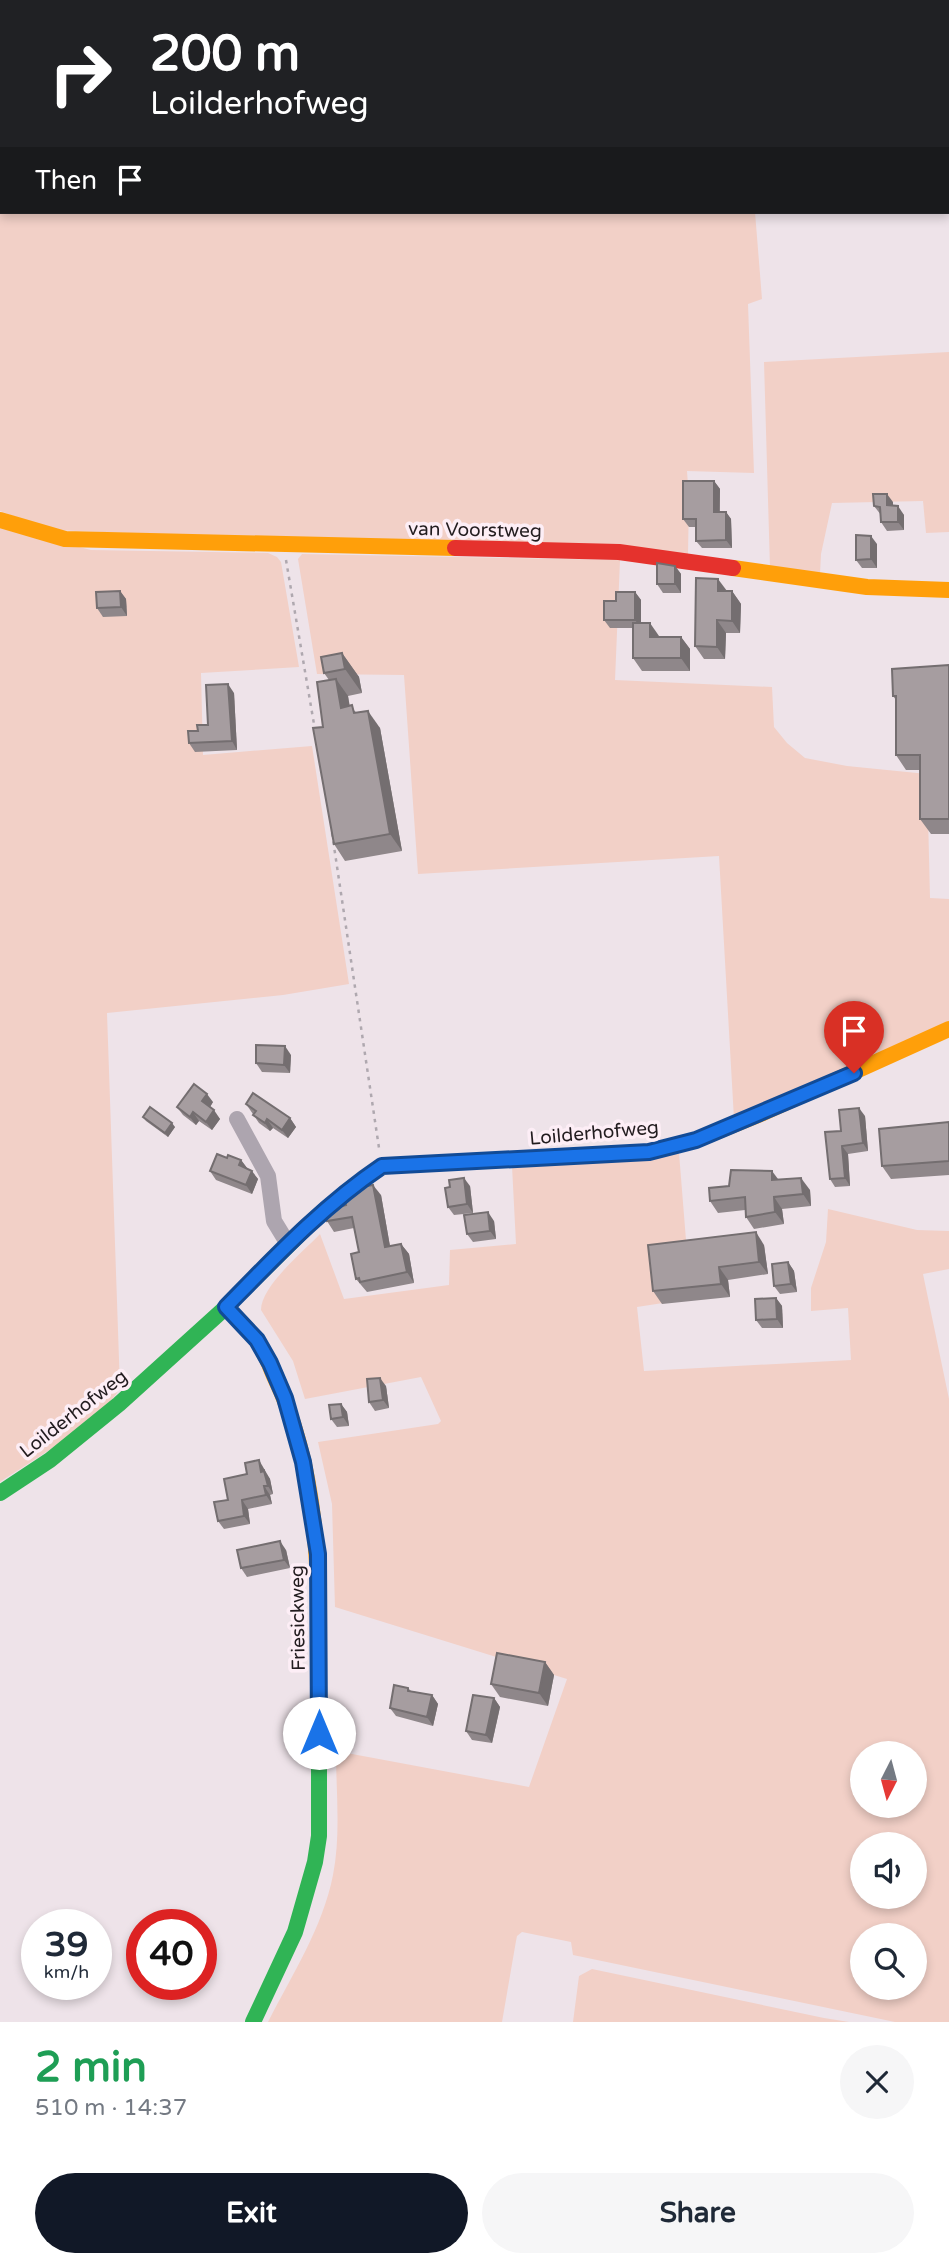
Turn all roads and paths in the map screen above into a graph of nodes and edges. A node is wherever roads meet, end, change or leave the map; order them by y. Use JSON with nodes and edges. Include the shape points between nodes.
{"nodes":[{"id":1,"x":0,"y":520,"type":"edge"},
{"id":2,"x":284,"y":546,"type":"junction"},
{"id":3,"x":949,"y":590,"type":"edge"},
{"id":4,"x":315,"y":732,"type":"edge"},
{"id":5,"x":331,"y":825,"type":"edge"},
{"id":6,"x":949,"y":1029,"type":"edge"},
{"id":7,"x":237,"y":1119,"type":"dead end"},
{"id":8,"x":382,"y":1166,"type":"junction"},
{"id":9,"x":288,"y":1244,"type":"junction"},
{"id":10,"x":226,"y":1307,"type":"junction"},
{"id":11,"x":0,"y":1493,"type":"edge"},
{"id":12,"x":253,"y":2022,"type":"edge"}],
"edges":[{"from":1,"to":2,"type":"street","name":"van Voorstweg","via":[[65,539]]},
{"from":2,"to":3,"type":"street","name":"van Voorstweg","via":[[619,552],[867,587]]},
{"from":2,"to":4,"type":"path"},
{"from":5,"to":8,"type":"path"},
{"from":6,"to":8,"type":"street","name":"Loilderhofweg","via":[[763,1113],[696,1140],[649,1152]]},
{"from":7,"to":9,"type":"street","via":[[268,1176],[274,1221]]},
{"from":8,"to":9,"type":"street","name":"Loilderhofweg","via":[[357,1182]]},
{"from":9,"to":10,"type":"street","name":"Loilderhofweg"},
{"from":10,"to":11,"type":"street","name":"Loilderhofweg","via":[[123,1404]]},
{"from":10,"to":12,"type":"street","name":"Friesickweg","via":[[257,1340],[285,1398],[303,1462],[318,1554],[316,1868],[301,1920]]}]}
